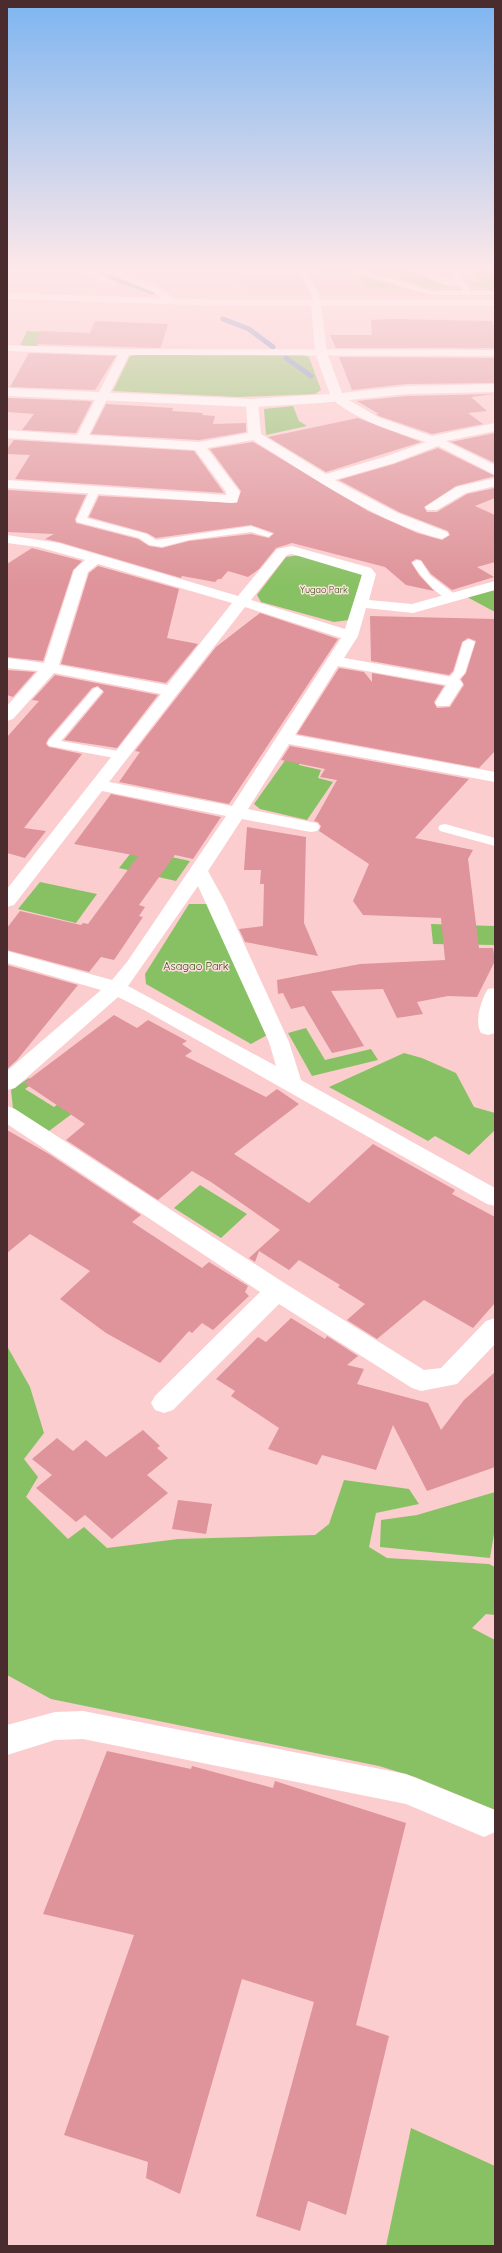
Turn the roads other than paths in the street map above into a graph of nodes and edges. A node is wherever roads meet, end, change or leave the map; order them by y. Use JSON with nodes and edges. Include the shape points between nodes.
{"nodes":[{"id":1,"x":114,"y":373,"type":"edge"},
{"id":2,"x":328,"y":373,"type":"edge"},
{"id":3,"x":495,"y":388,"type":"edge"},
{"id":4,"x":7,"y":392,"type":"edge"},
{"id":5,"x":337,"y":397,"type":"junction"},
{"id":6,"x":102,"y":398,"type":"junction"},
{"id":7,"x":252,"y":403,"type":"junction"},
{"id":8,"x":495,"y":427,"type":"edge"},
{"id":9,"x":7,"y":434,"type":"edge"},
{"id":10,"x":255,"y":436,"type":"junction"},
{"id":11,"x":81,"y":439,"type":"junction"},
{"id":12,"x":435,"y":441,"type":"junction"},
{"id":13,"x":199,"y":446,"type":"junction"},
{"id":14,"x":495,"y":470,"type":"edge"},
{"id":15,"x":324,"y":479,"type":"junction"},
{"id":16,"x":495,"y":482,"type":"edge"},
{"id":17,"x":7,"y":484,"type":"edge"},
{"id":18,"x":95,"y":490,"type":"junction"},
{"id":19,"x":432,"y":507,"type":"dead end"},
{"id":20,"x":268,"y":534,"type":"dead end"},
{"id":21,"x":442,"y":535,"type":"dead end"},
{"id":22,"x":7,"y":539,"type":"edge"},
{"id":23,"x":95,"y":559,"type":"junction"},
{"id":24,"x":417,"y":564,"type":"dead end"},
{"id":25,"x":495,"y":585,"type":"edge"},
{"id":26,"x":453,"y":598,"type":"junction"},
{"id":27,"x":241,"y":602,"type":"junction"},
{"id":28,"x":359,"y":603,"type":"junction"},
{"id":29,"x":350,"y":636,"type":"junction"},
{"id":30,"x":469,"y":642,"type":"dead end"},
{"id":31,"x":334,"y":661,"type":"junction"},
{"id":32,"x":7,"y":663,"type":"edge"},
{"id":33,"x":50,"y":668,"type":"junction"},
{"id":34,"x":452,"y":682,"type":"junction"},
{"id":35,"x":171,"y":690,"type":"junction"},
{"id":36,"x":97,"y":691,"type":"dead end"},
{"id":37,"x":443,"y":703,"type":"dead end"},
{"id":38,"x":7,"y":716,"type":"edge"},
{"id":39,"x":284,"y":738,"type":"junction"},
{"id":40,"x":120,"y":756,"type":"junction"},
{"id":41,"x":495,"y":777,"type":"edge"},
{"id":42,"x":98,"y":784,"type":"junction"},
{"id":43,"x":237,"y":811,"type":"junction"},
{"id":44,"x":310,"y":827,"type":"dead end"},
{"id":45,"x":445,"y":828,"type":"dead end"},
{"id":46,"x":495,"y":842,"type":"edge"},
{"id":47,"x":199,"y":871,"type":"junction"},
{"id":48,"x":7,"y":901,"type":"edge"},
{"id":49,"x":7,"y":957,"type":"edge"},
{"id":50,"x":116,"y":988,"type":"junction"},
{"id":51,"x":495,"y":994,"type":"edge"},
{"id":52,"x":488,"y":1028,"type":"dead end"},
{"id":53,"x":7,"y":1083,"type":"edge"},
{"id":54,"x":292,"y":1084,"type":"junction"},
{"id":55,"x":7,"y":1114,"type":"edge"},
{"id":56,"x":495,"y":1198,"type":"edge"},
{"id":57,"x":277,"y":1291,"type":"junction"},
{"id":58,"x":495,"y":1328,"type":"edge"},
{"id":59,"x":164,"y":1403,"type":"dead end"},
{"id":60,"x":7,"y":1740,"type":"edge"},
{"id":61,"x":484,"y":1821,"type":"dead end"}],
"edges":[{"from":1,"to":6,"type":"main road"},
{"from":2,"to":5,"type":"main road"},
{"from":3,"to":5,"type":"main road","via":[[406,390]]},
{"from":4,"to":6,"type":"main road"},
{"from":5,"to":7,"type":"main road"},
{"from":5,"to":12,"type":"main road","via":[[348,406],[379,421]]},
{"from":6,"to":7,"type":"main road"},
{"from":6,"to":11,"type":"main road"},
{"from":7,"to":10,"type":"main road"},
{"from":8,"to":12,"type":"main road"},
{"from":9,"to":11,"type":"main road"},
{"from":10,"to":13,"type":"main road"},
{"from":10,"to":15,"type":"main road"},
{"from":11,"to":13,"type":"main road"},
{"from":12,"to":14,"type":"main road"},
{"from":12,"to":15,"type":"main road","via":[[389,460]]},
{"from":13,"to":18,"type":"main road","via":[[234,492],[232,499]]},
{"from":15,"to":21,"type":"main road","via":[[343,494],[392,516],[409,527]]},
{"from":16,"to":19,"type":"main road","via":[[461,490]]},
{"from":17,"to":18,"type":"main road"},
{"from":18,"to":20,"type":"lane","via":[[81,520],[143,536],[153,543],[162,544],[188,537],[251,529]]},
{"from":22,"to":23,"type":"main road","via":[[25,539]]},
{"from":23,"to":27,"type":"main road"},
{"from":23,"to":33,"type":"main road","via":[[81,570]]},
{"from":24,"to":26,"type":"lane","via":[[426,577]]},
{"from":25,"to":26,"type":"main road"},
{"from":26,"to":28,"type":"main road","via":[[413,609]]},
{"from":27,"to":28,"type":"main road","via":[[282,552],[292,550],[366,571],[369,574]]},
{"from":27,"to":29,"type":"main road","via":[[300,618]]},
{"from":27,"to":35,"type":"main road"},
{"from":28,"to":29,"type":"main road"},
{"from":29,"to":31,"type":"main road"},
{"from":30,"to":34,"type":"lane","via":[[459,673]]},
{"from":31,"to":34,"type":"main road"},
{"from":31,"to":39,"type":"main road"},
{"from":32,"to":33,"type":"main road"},
{"from":33,"to":35,"type":"main road"},
{"from":33,"to":38,"type":"main road"},
{"from":34,"to":37,"type":"main road","via":[[455,684]]},
{"from":35,"to":40,"type":"main road"},
{"from":36,"to":40,"type":"lane","via":[[53,744]]},
{"from":39,"to":41,"type":"main road"},
{"from":39,"to":43,"type":"main road"},
{"from":40,"to":42,"type":"main road"},
{"from":42,"to":43,"type":"main road"},
{"from":42,"to":48,"type":"main road"},
{"from":43,"to":44,"type":"main road"},
{"from":43,"to":47,"type":"main road"},
{"from":45,"to":46,"type":"lane"},
{"from":47,"to":50,"type":"main road"},
{"from":47,"to":54,"type":"main road","via":[[216,902],[279,1042]]},
{"from":49,"to":50,"type":"main road"},
{"from":50,"to":53,"type":"main road"},
{"from":50,"to":54,"type":"main road"},
{"from":51,"to":52,"type":"main road"},
{"from":54,"to":56,"type":"main road"},
{"from":55,"to":57,"type":"main road"},
{"from":57,"to":58,"type":"main road","via":[[421,1381],[448,1377]]},
{"from":57,"to":59,"type":"main road"},
{"from":60,"to":61,"type":"main road","via":[[55,1726],[82,1725],[406,1789]]}]}
